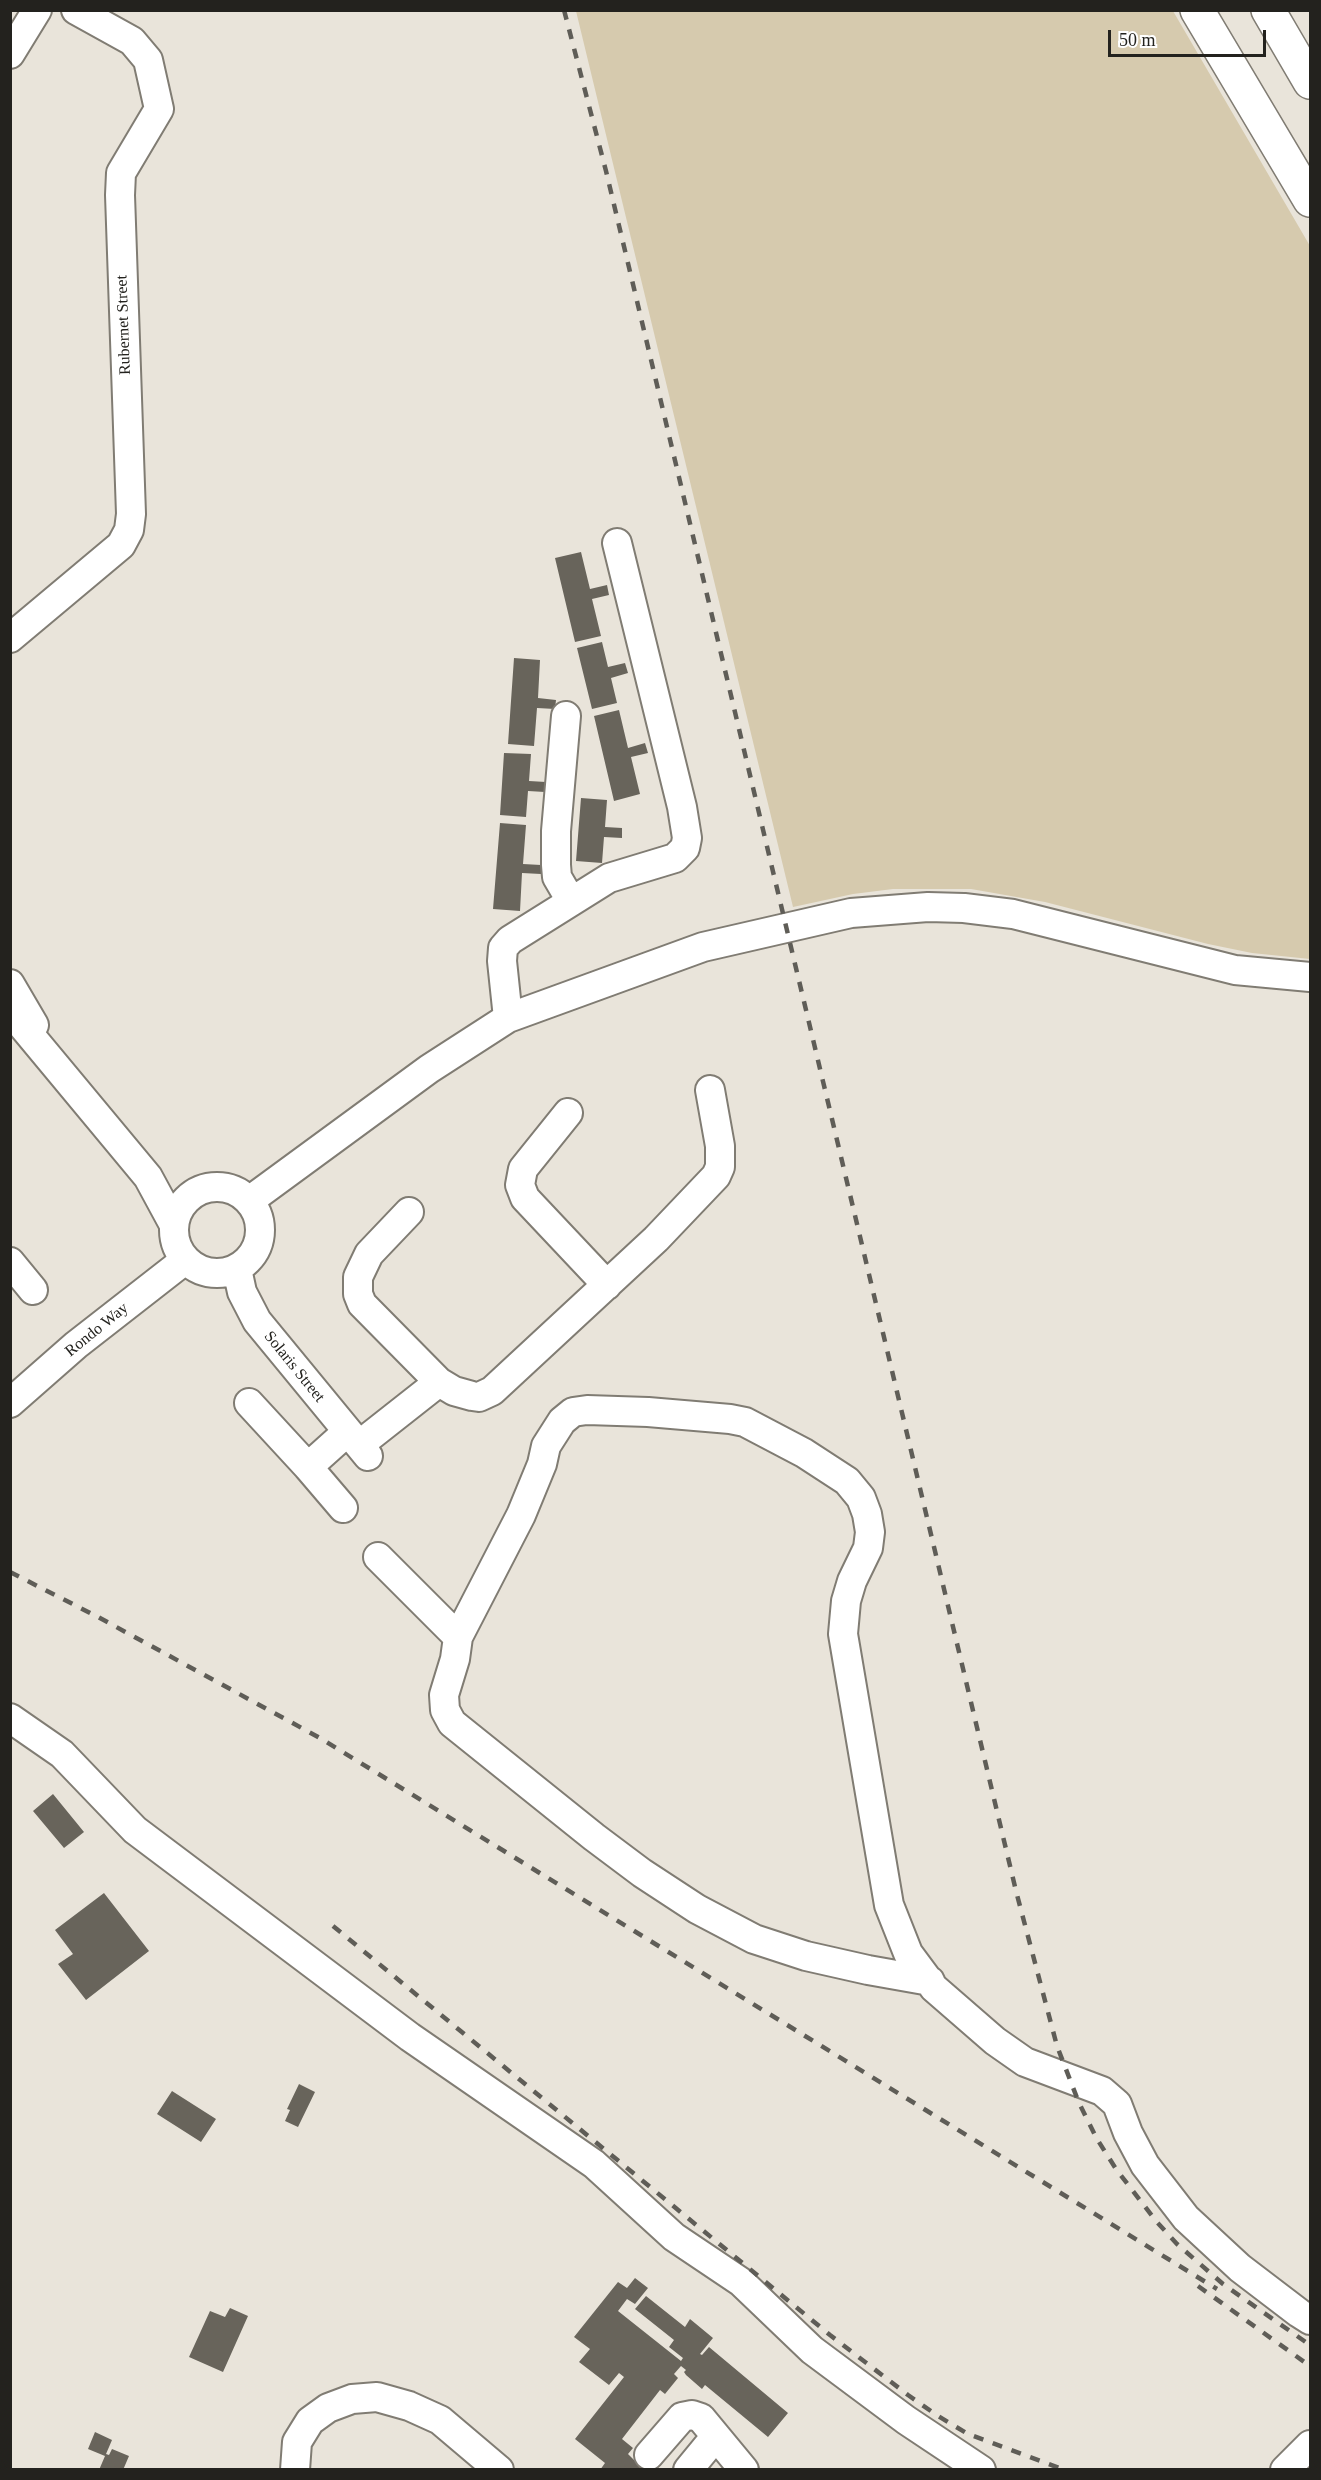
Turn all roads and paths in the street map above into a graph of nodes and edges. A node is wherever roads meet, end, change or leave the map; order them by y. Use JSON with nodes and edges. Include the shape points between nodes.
{"nodes":[{"id":1,"x":37,"y":10,"type":"edge"},
{"id":2,"x":76,"y":10,"type":"edge"},
{"id":3,"x":1197,"y":10,"type":"edge"},
{"id":4,"x":1268,"y":10,"type":"edge"},
{"id":5,"x":10,"y":54,"type":"edge"},
{"id":6,"x":1311,"y":82,"type":"edge"},
{"id":7,"x":1306,"y":181,"type":"edge"},
{"id":8,"x":617,"y":543,"type":"dead end"},
{"id":9,"x":10,"y":638,"type":"edge"},
{"id":10,"x":566,"y":716,"type":"dead end"},
{"id":11,"x":571,"y":901,"type":"junction"},
{"id":12,"x":1311,"y":977,"type":"edge"},
{"id":13,"x":10,"y":984,"type":"edge"},
{"id":14,"x":10,"y":1011,"type":"edge"},
{"id":15,"x":508,"y":1018,"type":"junction"},
{"id":16,"x":10,"y":1027,"type":"edge"},
{"id":17,"x":47,"y":1057,"type":"junction"},
{"id":18,"x":710,"y":1090,"type":"dead end"},
{"id":19,"x":568,"y":1113,"type":"dead end"},
{"id":20,"x":148,"y":1177,"type":"junction"},
{"id":21,"x":193,"y":1195,"type":"junction"},
{"id":22,"x":249,"y":1201,"type":"junction"},
{"id":23,"x":409,"y":1212,"type":"dead end"},
{"id":24,"x":174,"y":1225,"type":"junction"},
{"id":25,"x":185,"y":1260,"type":"junction"},
{"id":26,"x":10,"y":1262,"type":"edge"},
{"id":27,"x":237,"y":1269,"type":"junction"},
{"id":28,"x":606,"y":1285,"type":"junction"},
{"id":29,"x":33,"y":1290,"type":"dead end"},
{"id":30,"x":439,"y":1382,"type":"junction"},
{"id":31,"x":10,"y":1402,"type":"edge"},
{"id":32,"x":249,"y":1403,"type":"dead end"},
{"id":33,"x":358,"y":1445,"type":"junction"},
{"id":34,"x":308,"y":1467,"type":"junction"},
{"id":35,"x":343,"y":1508,"type":"dead end"},
{"id":36,"x":378,"y":1557,"type":"dead end"},
{"id":37,"x":458,"y":1637,"type":"junction"},
{"id":38,"x":10,"y":1718,"type":"edge"},
{"id":39,"x":930,"y":1981,"type":"junction"},
{"id":40,"x":1311,"y":2320,"type":"edge"},
{"id":41,"x":716,"y":2436,"type":"junction"},
{"id":42,"x":1311,"y":2445,"type":"edge"},
{"id":43,"x":649,"y":2455,"type":"dead end"},
{"id":44,"x":1288,"y":2468,"type":"edge"},
{"id":45,"x":295,"y":2469,"type":"edge"},
{"id":46,"x":500,"y":2469,"type":"edge"},
{"id":47,"x":688,"y":2469,"type":"edge"},
{"id":48,"x":744,"y":2469,"type":"edge"},
{"id":49,"x":981,"y":2469,"type":"edge"}],
"edges":[{"from":1,"to":5,"type":"street"},
{"from":2,"to":9,"type":"street","name":"Rubernet Street","via":[[132,41],[148,60],[159,109],[121,173],[131,514],[129,530],[121,545]]},
{"from":3,"to":7,"type":"main road"},
{"from":4,"to":6,"type":"main road"},
{"from":8,"to":11,"type":"street","via":[[687,838],[685,848],[675,858],[609,878]]},
{"from":10,"to":11,"type":"street","via":[[556,865],[557,877]]},
{"from":11,"to":15,"type":"street","via":[[503,948]]},
{"from":12,"to":15,"type":"street","via":[[1234,970],[1013,914],[964,908],[896,908],[851,913],[703,947]]},
{"from":13,"to":17,"type":"street"},
{"from":14,"to":17,"type":"street"},
{"from":15,"to":22,"type":"street","via":[[429,1069]]},
{"from":16,"to":17,"type":"street"},
{"from":17,"to":20,"type":"street"},
{"from":18,"to":28,"type":"street","via":[[720,1152],[716,1176]]},
{"from":19,"to":28,"type":"street","via":[[523,1169],[520,1185],[525,1198]]},
{"from":20,"to":21,"type":"street"},
{"from":20,"to":24,"type":"street"},
{"from":21,"to":22,"type":"street","via":[[219,1187]]},
{"from":21,"to":24,"type":"street","via":[[180,1207]]},
{"from":22,"to":27,"type":"street","via":[[256,1210],[261,1232],[254,1253]]},
{"from":23,"to":30,"type":"street","via":[[369,1254],[358,1277],[358,1294],[362,1304]]},
{"from":24,"to":25,"type":"street","via":[[175,1240]]},
{"from":25,"to":27,"type":"street","via":[[204,1272]]},
{"from":25,"to":31,"type":"street","name":"Rondo Way"},
{"from":26,"to":29,"type":"street"},
{"from":27,"to":33,"type":"street","name":"Solaris Street","via":[[253,1314]]},
{"from":28,"to":30,"type":"street","via":[[492,1391],[472,1396]]},
{"from":30,"to":33,"type":"street"},
{"from":32,"to":34,"type":"street"},
{"from":33,"to":34,"type":"street"},
{"from":34,"to":35,"type":"street"},
{"from":36,"to":37,"type":"street"},
{"from":37,"to":39,"type":"street","via":[[444,1695],[445,1710],[452,1724],[642,1874],[697,1910],[754,1939],[806,1956]]},
{"from":37,"to":39,"type":"street","via":[[521,1515],[549,1440],[573,1412],[648,1412],[745,1422],[847,1481],[861,1498],[870,1532],[868,1548],[846,1601],[843,1634],[889,1905],[908,1953]]},
{"from":38,"to":49,"type":"street","via":[[62,1754],[135,1830],[410,2037],[594,2164],[674,2237],[741,2282],[812,2350],[906,2420]]},
{"from":39,"to":40,"type":"street","via":[[995,2041],[1025,2062],[1102,2091],[1117,2104],[1145,2165],[1186,2218],[1240,2268]]},
{"from":41,"to":43,"type":"street","via":[[701,2418],[682,2417]]},
{"from":41,"to":47,"type":"street"},
{"from":41,"to":48,"type":"street"},
{"from":42,"to":44,"type":"street"},
{"from":45,"to":46,"type":"street","via":[[297,2442],[310,2421],[352,2399],[377,2397],[440,2420]]}]}
